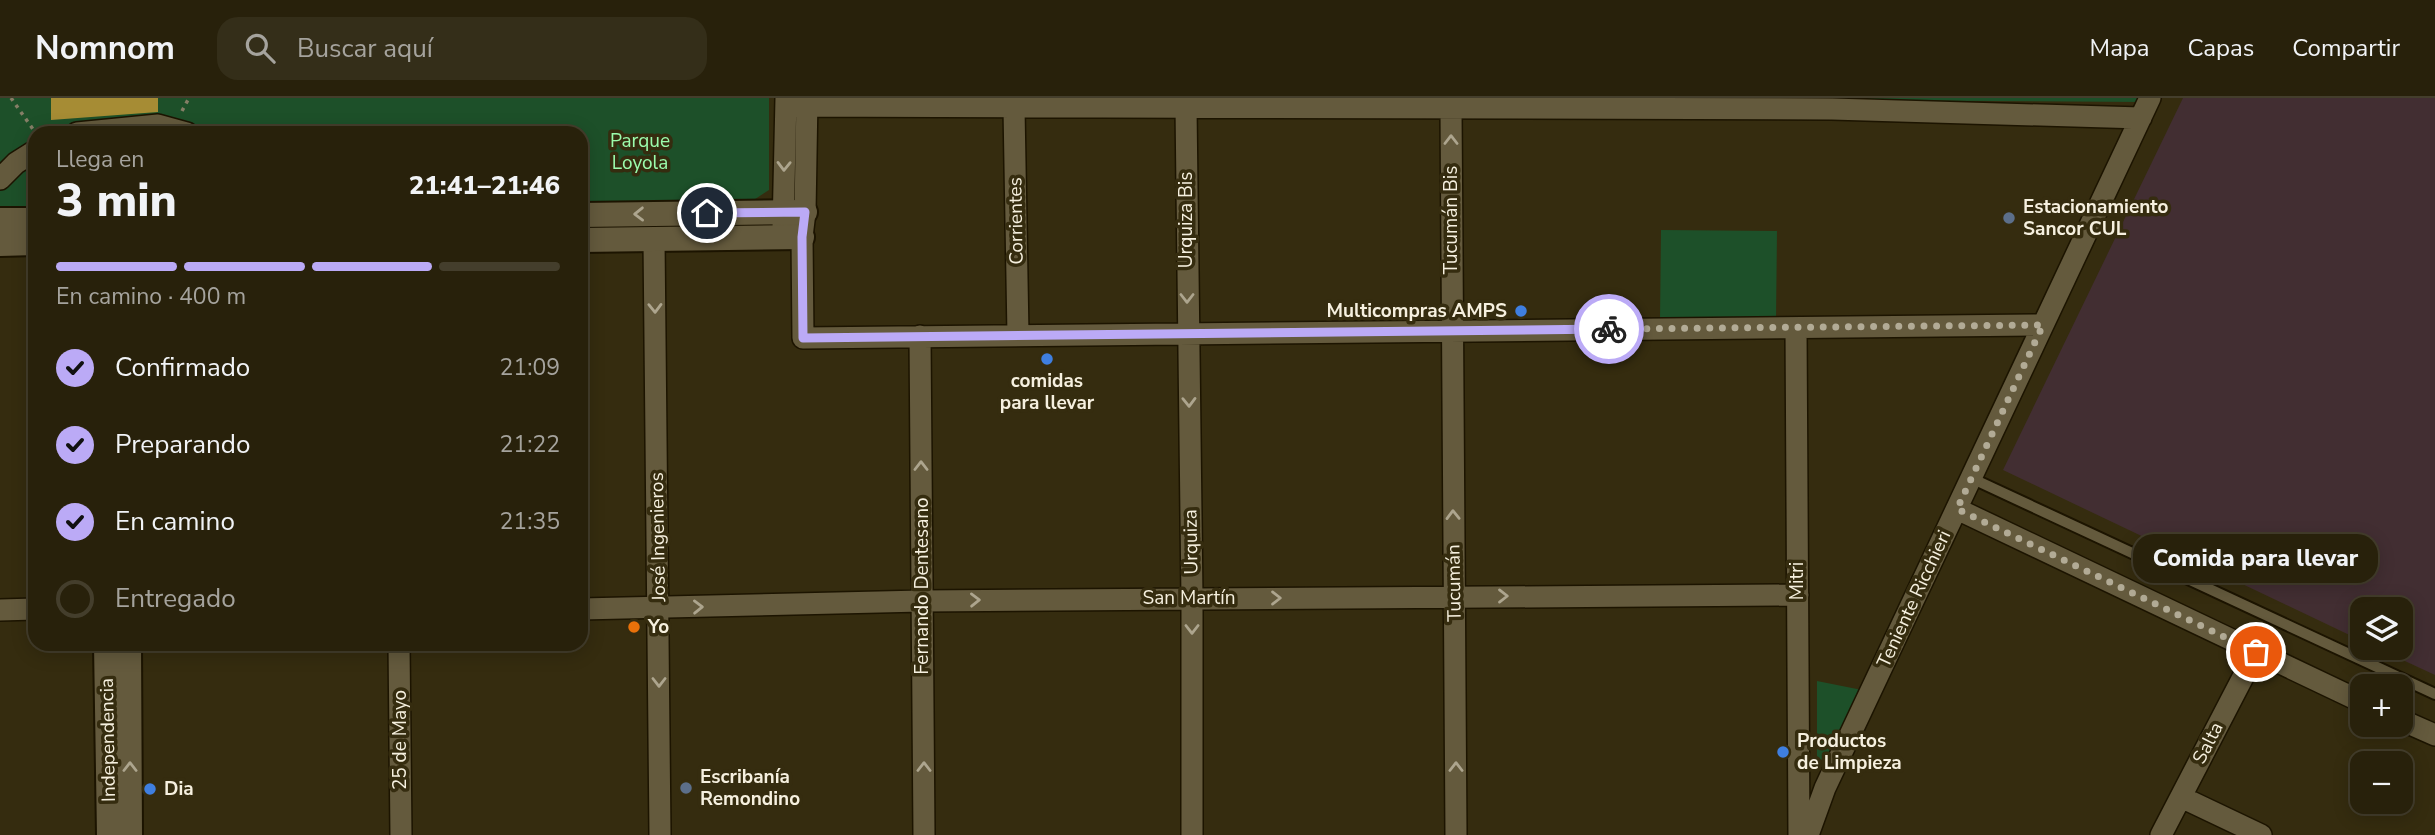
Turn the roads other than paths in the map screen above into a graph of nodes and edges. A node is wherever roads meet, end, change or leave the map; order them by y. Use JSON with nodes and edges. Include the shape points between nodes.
{"nodes":[{"id":1,"x":2150,"y":98,"type":"edge"},
{"id":2,"x":786,"y":102,"type":"edge"},
{"id":3,"x":807,"y":102,"type":"edge"},
{"id":4,"x":1186,"y":107,"type":"junction"},
{"id":5,"x":1014,"y":108,"type":"junction"},
{"id":6,"x":1451,"y":109,"type":"junction"},
{"id":7,"x":2141,"y":118,"type":"junction"},
{"id":8,"x":28,"y":155,"type":"edge"},
{"id":9,"x":0,"y":180,"type":"edge"},
{"id":10,"x":588,"y":215,"type":"edge"},
{"id":11,"x":0,"y":220,"type":"edge"},
{"id":12,"x":28,"y":220,"type":"edge"},
{"id":13,"x":793,"y":224,"type":"junction"},
{"id":14,"x":588,"y":240,"type":"edge"},
{"id":15,"x":654,"y":240,"type":"junction"},
{"id":16,"x":28,"y":243,"type":"edge"},
{"id":17,"x":0,"y":244,"type":"edge"},
{"id":18,"x":2043,"y":325,"type":"junction"},
{"id":19,"x":1796,"y":328,"type":"junction"},
{"id":20,"x":1451,"y":331,"type":"junction"},
{"id":21,"x":1187,"y":333,"type":"junction"},
{"id":22,"x":1018,"y":335,"type":"junction"},
{"id":23,"x":920,"y":336,"type":"junction"},
{"id":24,"x":1971,"y":478,"type":"junction"},
{"id":25,"x":1957,"y":509,"type":"junction"},
{"id":26,"x":1798,"y":595,"type":"junction"},
{"id":27,"x":1454,"y":597,"type":"junction"},
{"id":28,"x":1192,"y":598,"type":"junction"},
{"id":29,"x":922,"y":601,"type":"junction"},
{"id":30,"x":659,"y":608,"type":"junction"},
{"id":31,"x":28,"y":609,"type":"edge"},
{"id":32,"x":0,"y":610,"type":"edge"},
{"id":33,"x":588,"y":610,"type":"edge"},
{"id":34,"x":106,"y":651,"type":"edge"},
{"id":35,"x":129,"y":651,"type":"edge"},
{"id":36,"x":399,"y":651,"type":"edge"},
{"id":37,"x":2256,"y":652,"type":"junction"},
{"id":38,"x":2435,"y":694,"type":"edge"},
{"id":39,"x":2350,"y":696,"type":"edge"},
{"id":40,"x":2413,"y":726,"type":"edge"},
{"id":41,"x":2435,"y":736,"type":"edge"},
{"id":42,"x":2181,"y":797,"type":"junction"},
{"id":43,"x":109,"y":835,"type":"edge"},
{"id":44,"x":130,"y":835,"type":"edge"},
{"id":45,"x":401,"y":835,"type":"edge"},
{"id":46,"x":660,"y":835,"type":"edge"},
{"id":47,"x":924,"y":835,"type":"edge"},
{"id":48,"x":1192,"y":835,"type":"edge"},
{"id":49,"x":1456,"y":835,"type":"edge"},
{"id":50,"x":1799,"y":835,"type":"edge"},
{"id":51,"x":1808,"y":835,"type":"edge"},
{"id":52,"x":2161,"y":835,"type":"edge"},
{"id":53,"x":2261,"y":835,"type":"edge"}],
"edges":[{"from":1,"to":7,"type":"street","name":"Teniente Ricchieri"},
{"from":2,"to":3,"type":"street"},
{"from":2,"to":13,"type":"street","one_way":true},
{"from":3,"to":5,"type":"street"},
{"from":3,"to":13,"type":"street"},
{"from":4,"to":5,"type":"street"},
{"from":4,"to":6,"type":"street"},
{"from":4,"to":21,"type":"street","name":"Urquiza Bis","one_way":true},
{"from":5,"to":22,"type":"street","name":"Corrientes"},
{"from":6,"to":7,"type":"street","via":[[1832,109]]},
{"from":20,"to":6,"type":"street","name":"Tucumán Bis","one_way":true},
{"from":7,"to":18,"type":"street","name":"Teniente Ricchieri"},
{"from":8,"to":9,"type":"street"},
{"from":13,"to":10,"type":"street","one_way":true},
{"from":11,"to":12,"type":"street"},
{"from":13,"to":15,"type":"street"},
{"from":13,"to":23,"type":"street","via":[[803,338]]},
{"from":14,"to":15,"type":"street"},
{"from":15,"to":30,"type":"street","name":"José Ingenieros","one_way":true},
{"from":16,"to":17,"type":"street"},
{"from":18,"to":19,"type":"street"},
{"from":18,"to":24,"type":"street","name":"Teniente Ricchieri"},
{"from":19,"to":20,"type":"street"},
{"from":19,"to":26,"type":"street","name":"Mitri"},
{"from":20,"to":21,"type":"street"},
{"from":27,"to":20,"type":"street","name":"Tucumán","one_way":true},
{"from":21,"to":22,"type":"street"},
{"from":21,"to":28,"type":"street","name":"Urquiza","one_way":true},
{"from":22,"to":23,"type":"street"},
{"from":29,"to":23,"type":"street","name":"Fernando Dentesano","one_way":true},
{"from":24,"to":25,"type":"street","name":"Teniente Ricchieri"},
{"from":24,"to":38,"type":"lane"},
{"from":25,"to":37,"type":"street"},
{"from":25,"to":51,"type":"street","name":"Teniente Ricchieri","via":[[1825,789]]},
{"from":27,"to":26,"type":"street","name":"San Martín","one_way":true},
{"from":26,"to":50,"type":"street","name":"Mitri"},
{"from":28,"to":27,"type":"street","name":"San Martín","one_way":true},
{"from":49,"to":27,"type":"street","name":"Tucumán","one_way":true},
{"from":29,"to":28,"type":"street","name":"San Martín","one_way":true},
{"from":28,"to":48,"type":"street","name":"Urquiza","one_way":true},
{"from":30,"to":29,"type":"street","name":"San Martín","one_way":true},
{"from":47,"to":29,"type":"street","name":"Fernando Dentesano","one_way":true},
{"from":30,"to":33,"type":"street","name":"San Martín"},
{"from":30,"to":46,"type":"street","name":"José Ingenieros","one_way":true},
{"from":31,"to":32,"type":"street"},
{"from":34,"to":43,"type":"street","name":"Independencia"},
{"from":44,"to":35,"type":"street","name":"Independencia","one_way":true},
{"from":36,"to":45,"type":"street","name":"25 de Mayo"},
{"from":37,"to":39,"type":"street"},
{"from":37,"to":42,"type":"street","name":"Salta"},
{"from":40,"to":41,"type":"street"},
{"from":42,"to":52,"type":"street","name":"Salta"},
{"from":42,"to":53,"type":"street"}]}
